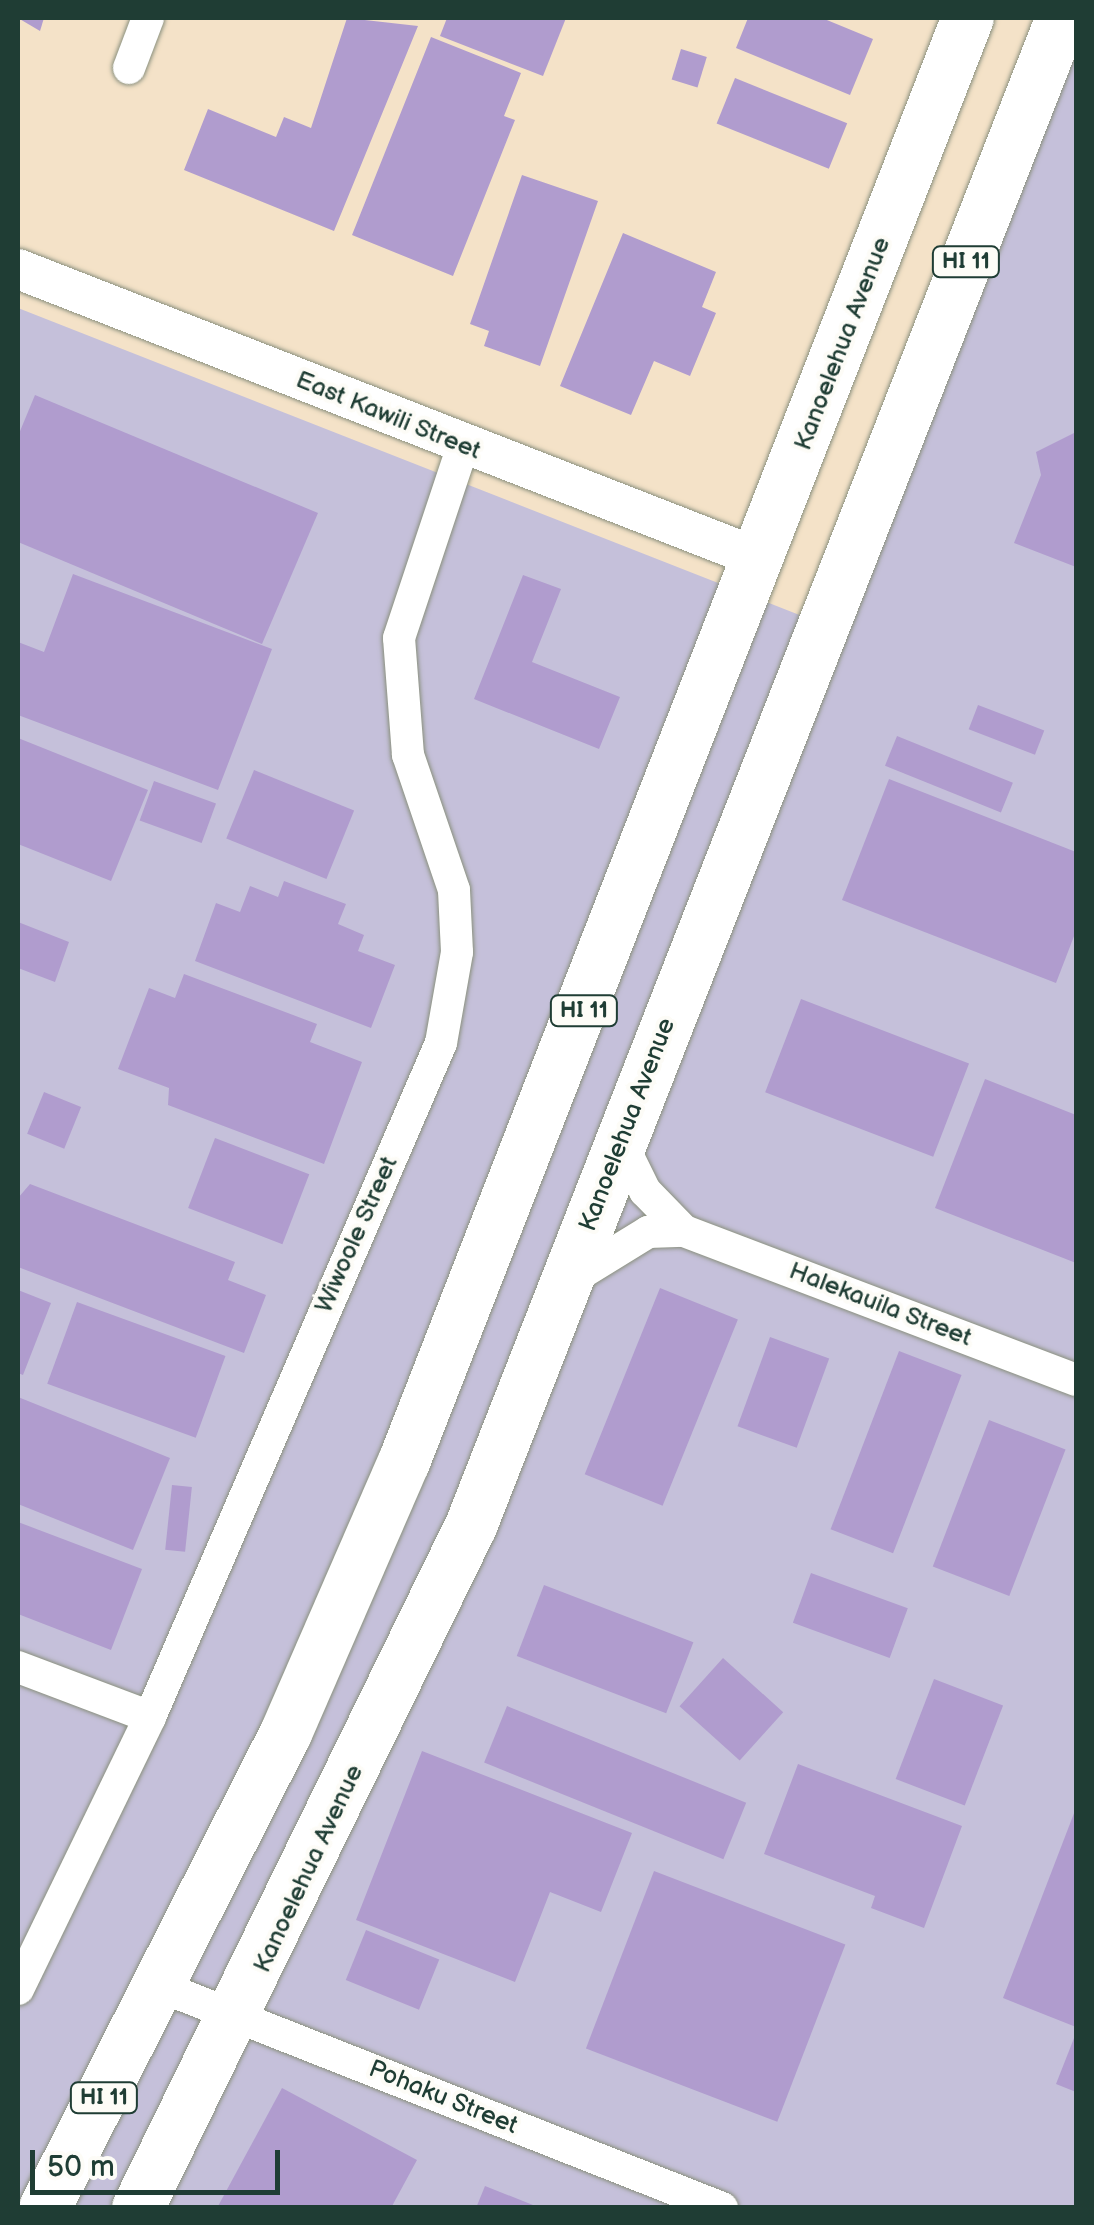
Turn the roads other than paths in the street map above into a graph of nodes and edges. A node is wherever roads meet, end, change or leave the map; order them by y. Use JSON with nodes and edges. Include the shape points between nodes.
{"nodes":[{"id":1,"x":148,"y":18,"type":"edge"},
{"id":2,"x":968,"y":18,"type":"edge"},
{"id":3,"x":1062,"y":18,"type":"edge"},
{"id":4,"x":129,"y":68,"type":"dead end"},
{"id":5,"x":18,"y":269,"type":"edge"},
{"id":6,"x":463,"y":446,"type":"junction"},
{"id":7,"x":869,"y":506,"type":"junction"},
{"id":8,"x":761,"y":559,"type":"junction"},
{"id":9,"x":798,"y":684,"type":"junction"},
{"id":10,"x":621,"y":1142,"type":"junction"},
{"id":11,"x":684,"y":1231,"type":"junction"},
{"id":12,"x":570,"y":1280,"type":"junction"},
{"id":13,"x":1076,"y":1380,"type":"edge"},
{"id":14,"x":18,"y":1666,"type":"edge"},
{"id":15,"x":150,"y":1717,"type":"junction"},
{"id":16,"x":18,"y":1988,"type":"edge"},
{"id":17,"x":164,"y":1988,"type":"junction"},
{"id":18,"x":239,"y":2017,"type":"junction"},
{"id":19,"x":45,"y":2208,"type":"edge"},
{"id":20,"x":138,"y":2208,"type":"edge"},
{"id":21,"x":722,"y":2208,"type":"edge"}],
"edges":[{"from":1,"to":4,"type":"street"},
{"from":2,"to":8,"type":"highway","name":"Kanoelehua Avenue","number":"HI 11"},
{"from":3,"to":7,"type":"highway","name":"Kanoelehua Avenue","number":"HI 11"},
{"from":5,"to":6,"type":"street","name":"East Kawili Street"},
{"from":6,"to":8,"type":"street","name":"East Kawili Street"},
{"from":6,"to":15,"type":"street","name":"Wiwoole Street","via":[[399,638],[408,755],[454,890],[452,998],[441,1043]]},
{"from":7,"to":8,"type":"highway","via":[[835,540]]},
{"from":7,"to":9,"type":"highway","name":"Kanoelehua Avenue","number":"HI 11"},
{"from":8,"to":9,"type":"highway","via":[[792,594]]},
{"from":8,"to":17,"type":"highway","name":"Kanoelehua Avenue","number":"HI 11","via":[[404,1462]]},
{"from":9,"to":10,"type":"highway","name":"Kanoelehua Avenue","number":"HI 11"},
{"from":10,"to":11,"type":"street","name":"Halekauila Street","via":[[644,1190]]},
{"from":10,"to":12,"type":"highway","name":"Kanoelehua Avenue","number":"HI 11"},
{"from":11,"to":12,"type":"street","via":[[648,1232]]},
{"from":11,"to":13,"type":"street","name":"Halekauila Street"},
{"from":12,"to":18,"type":"highway","name":"Kanoelehua Avenue","number":"HI 11","via":[[471,1526]]},
{"from":14,"to":15,"type":"street"},
{"from":15,"to":16,"type":"street","name":"Wiwoole Street"},
{"from":17,"to":18,"type":"street","name":"Pohaku Street"},
{"from":17,"to":19,"type":"highway","name":"Kanoelehua Avenue","number":"HI 11"},
{"from":18,"to":20,"type":"highway","name":"Kanoelehua Avenue","number":"HI 11"},
{"from":18,"to":21,"type":"street","name":"Pohaku Street"}]}
